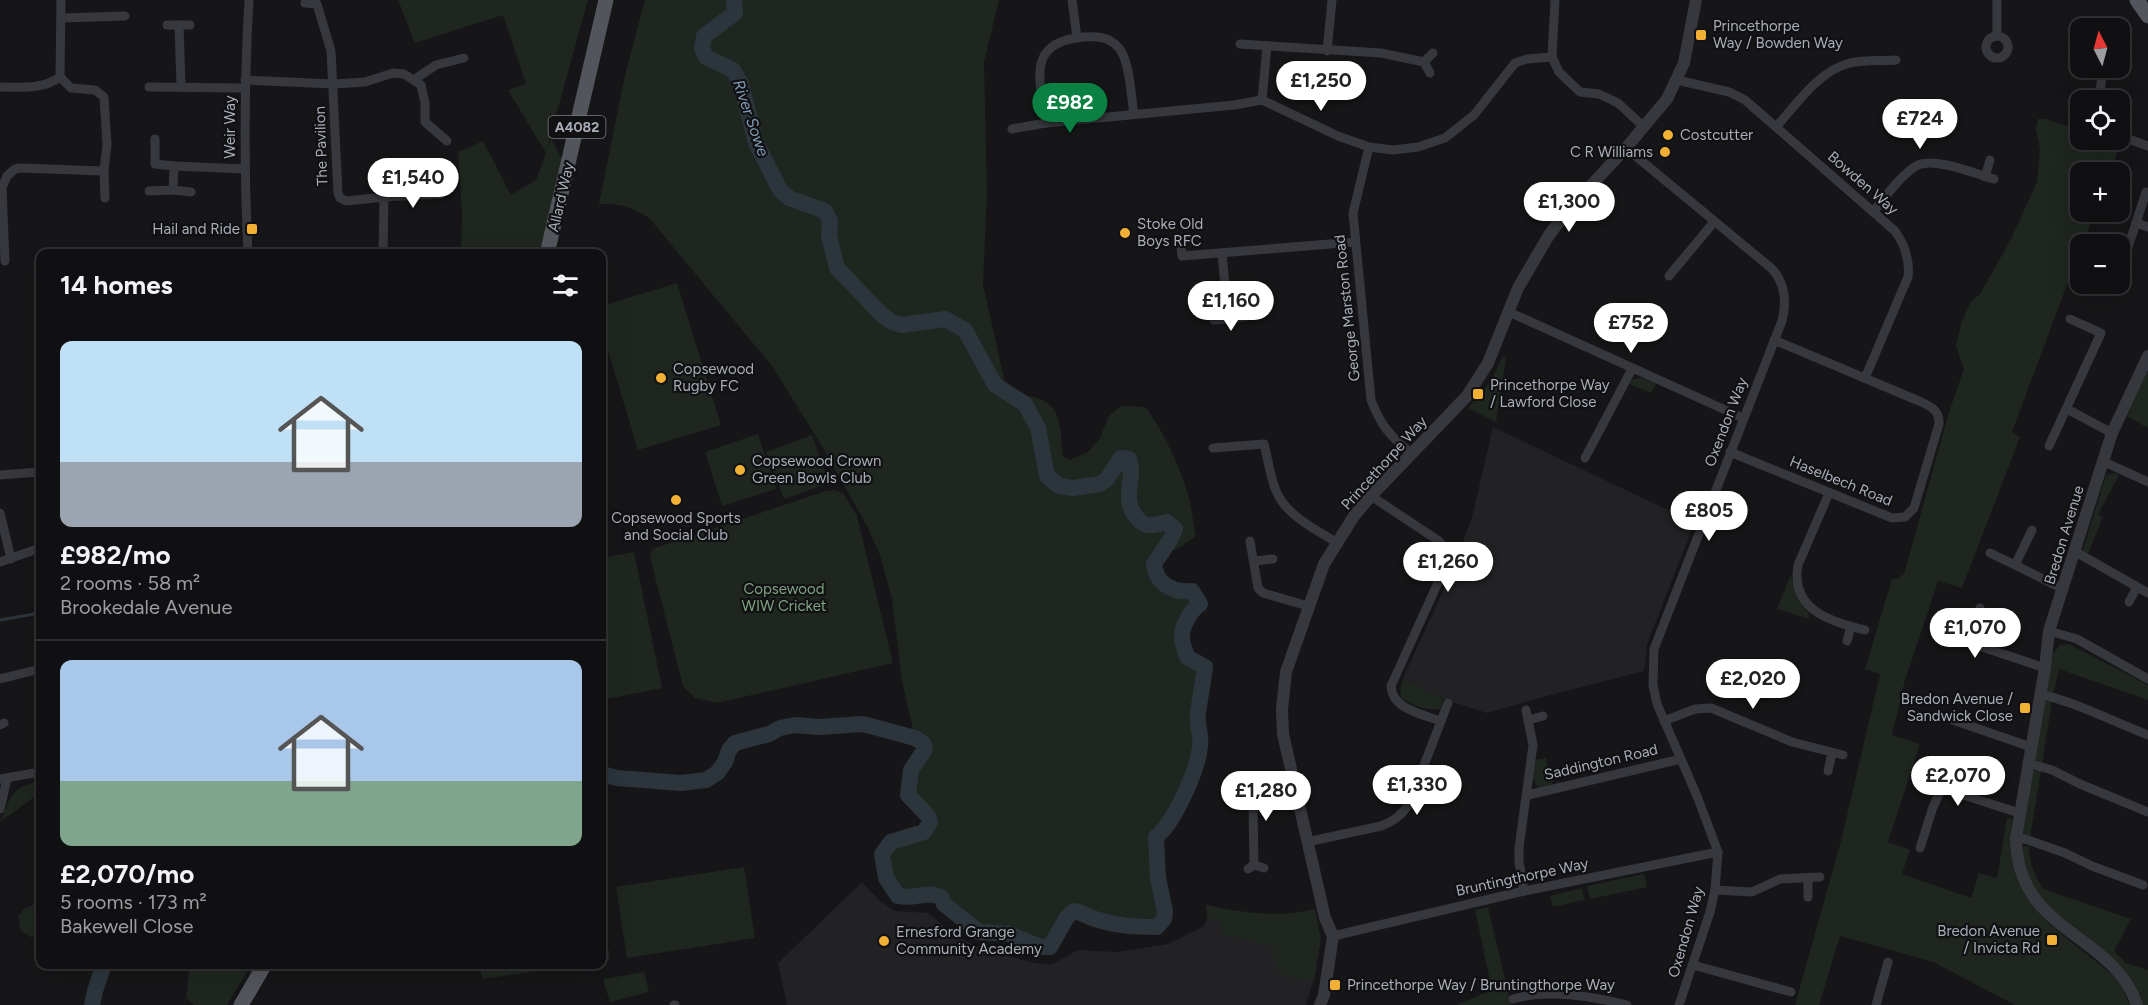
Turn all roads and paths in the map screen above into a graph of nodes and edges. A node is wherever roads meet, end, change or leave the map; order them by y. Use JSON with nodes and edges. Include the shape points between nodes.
{"nodes":[{"id":1,"x":61,"y":0,"type":"edge"},
{"id":2,"x":249,"y":0,"type":"edge"},
{"id":3,"x":606,"y":0,"type":"edge"},
{"id":4,"x":1072,"y":0,"type":"edge"},
{"id":5,"x":1332,"y":0,"type":"edge"},
{"id":6,"x":1555,"y":0,"type":"edge"},
{"id":7,"x":1696,"y":0,"type":"edge"},
{"id":8,"x":1997,"y":0,"type":"edge"},
{"id":9,"x":2137,"y":0,"type":"edge"},
{"id":10,"x":305,"y":3,"type":"dead end"},
{"id":11,"x":125,"y":16,"type":"dead end"},
{"id":12,"x":2148,"y":16,"type":"edge"},
{"id":13,"x":61,"y":18,"type":"junction"},
{"id":14,"x":167,"y":25,"type":"dead end"},
{"id":15,"x":179,"y":25,"type":"junction"},
{"id":16,"x":190,"y":26,"type":"dead end"},
{"id":17,"x":1997,"y":36,"type":"dead end"},
{"id":18,"x":1077,"y":38,"type":"junction"},
{"id":19,"x":1240,"y":44,"type":"dead end"},
{"id":20,"x":1267,"y":46,"type":"junction"},
{"id":21,"x":1327,"y":51,"type":"junction"},
{"id":22,"x":1433,"y":53,"type":"dead end"},
{"id":23,"x":1552,"y":57,"type":"junction"},
{"id":24,"x":464,"y":58,"type":"dead end"},
{"id":25,"x":1896,"y":60,"type":"dead end"},
{"id":26,"x":1424,"y":62,"type":"junction"},
{"id":27,"x":1430,"y":73,"type":"dead end"},
{"id":28,"x":60,"y":78,"type":"junction"},
{"id":29,"x":415,"y":79,"type":"junction"},
{"id":30,"x":1677,"y":80,"type":"junction"},
{"id":31,"x":245,"y":84,"type":"junction"},
{"id":32,"x":334,"y":84,"type":"junction"},
{"id":33,"x":181,"y":86,"type":"junction"},
{"id":34,"x":0,"y":87,"type":"edge"},
{"id":35,"x":149,"y":87,"type":"dead end"},
{"id":36,"x":1262,"y":100,"type":"junction"},
{"id":37,"x":1134,"y":114,"type":"junction"},
{"id":38,"x":1046,"y":123,"type":"junction"},
{"id":39,"x":1644,"y":127,"type":"junction"},
{"id":40,"x":1776,"y":127,"type":"junction"},
{"id":41,"x":1012,"y":129,"type":"dead end"},
{"id":42,"x":154,"y":139,"type":"dead end"},
{"id":43,"x":2130,"y":140,"type":"edge"},
{"id":44,"x":447,"y":141,"type":"dead end"},
{"id":45,"x":2148,"y":146,"type":"edge"},
{"id":46,"x":1369,"y":147,"type":"junction"},
{"id":47,"x":1626,"y":148,"type":"junction"},
{"id":48,"x":1990,"y":160,"type":"dead end"},
{"id":49,"x":174,"y":166,"type":"junction"},
{"id":50,"x":245,"y":169,"type":"junction"},
{"id":51,"x":104,"y":171,"type":"junction"},
{"id":52,"x":173,"y":190,"type":"junction"},
{"id":53,"x":149,"y":191,"type":"dead end"},
{"id":54,"x":191,"y":192,"type":"dead end"},
{"id":55,"x":2146,"y":192,"type":"dead end"},
{"id":56,"x":441,"y":194,"type":"dead end"},
{"id":57,"x":384,"y":197,"type":"junction"},
{"id":58,"x":105,"y":198,"type":"dead end"},
{"id":59,"x":1873,"y":212,"type":"junction"},
{"id":60,"x":1714,"y":222,"type":"junction"},
{"id":61,"x":2136,"y":223,"type":"junction"},
{"id":62,"x":2148,"y":227,"type":"edge"},
{"id":63,"x":2,"y":240,"type":"edge"},
{"id":64,"x":2130,"y":241,"type":"edge"},
{"id":65,"x":1355,"y":242,"type":"junction"},
{"id":66,"x":1181,"y":247,"type":"dead end"},
{"id":67,"x":248,"y":249,"type":"edge"},
{"id":68,"x":383,"y":249,"type":"edge"},
{"id":69,"x":548,"y":249,"type":"edge"},
{"id":70,"x":1222,"y":254,"type":"junction"},
{"id":71,"x":4,"y":261,"type":"dead end"},
{"id":72,"x":1669,"y":276,"type":"dead end"},
{"id":73,"x":1509,"y":312,"type":"junction"},
{"id":74,"x":1245,"y":317,"type":"dead end"},
{"id":75,"x":1228,"y":319,"type":"junction"},
{"id":76,"x":2070,"y":319,"type":"dead end"},
{"id":77,"x":1214,"y":320,"type":"dead end"},
{"id":78,"x":1774,"y":340,"type":"junction"},
{"id":79,"x":2148,"y":356,"type":"edge"},
{"id":80,"x":1632,"y":369,"type":"junction"},
{"id":81,"x":1865,"y":378,"type":"junction"},
{"id":82,"x":2067,"y":409,"type":"junction"},
{"id":83,"x":1743,"y":418,"type":"junction"},
{"id":84,"x":2112,"y":433,"type":"junction"},
{"id":85,"x":2049,"y":446,"type":"dead end"},
{"id":86,"x":1213,"y":448,"type":"dead end"},
{"id":87,"x":1730,"y":452,"type":"junction"},
{"id":88,"x":1411,"y":453,"type":"junction"},
{"id":89,"x":1585,"y":458,"type":"dead end"},
{"id":90,"x":2102,"y":461,"type":"junction"},
{"id":91,"x":36,"y":472,"type":"edge"},
{"id":92,"x":0,"y":475,"type":"edge"},
{"id":93,"x":2148,"y":482,"type":"edge"},
{"id":94,"x":1829,"y":493,"type":"junction"},
{"id":95,"x":1371,"y":496,"type":"junction"},
{"id":96,"x":0,"y":513,"type":"edge"},
{"id":97,"x":2032,"y":530,"type":"dead end"},
{"id":98,"x":1250,"y":541,"type":"dead end"},
{"id":99,"x":1336,"y":542,"type":"junction"},
{"id":100,"x":36,"y":550,"type":"edge"},
{"id":101,"x":2074,"y":552,"type":"junction"},
{"id":102,"x":1990,"y":553,"type":"dead end"},
{"id":103,"x":11,"y":559,"type":"junction"},
{"id":104,"x":1273,"y":559,"type":"dead end"},
{"id":105,"x":1254,"y":561,"type":"junction"},
{"id":106,"x":0,"y":562,"type":"edge"},
{"id":107,"x":2015,"y":565,"type":"junction"},
{"id":108,"x":2137,"y":586,"type":"junction"},
{"id":109,"x":2063,"y":589,"type":"junction"},
{"id":110,"x":2148,"y":593,"type":"edge"},
{"id":111,"x":2129,"y":602,"type":"dead end"},
{"id":112,"x":1308,"y":606,"type":"junction"},
{"id":113,"x":1980,"y":608,"type":"dead end"},
{"id":114,"x":1851,"y":626,"type":"junction"},
{"id":115,"x":1865,"y":630,"type":"dead end"},
{"id":116,"x":2049,"y":631,"type":"junction"},
{"id":117,"x":1847,"y":641,"type":"dead end"},
{"id":118,"x":2045,"y":668,"type":"junction"},
{"id":119,"x":36,"y":670,"type":"edge"},
{"id":120,"x":0,"y":679,"type":"edge"},
{"id":121,"x":2148,"y":679,"type":"edge"},
{"id":122,"x":2040,"y":694,"type":"junction"},
{"id":123,"x":1448,"y":703,"type":"dead end"},
{"id":124,"x":1526,"y":710,"type":"dead end"},
{"id":125,"x":1543,"y":716,"type":"dead end"},
{"id":126,"x":1944,"y":717,"type":"dead end"},
{"id":127,"x":1529,"y":720,"type":"junction"},
{"id":128,"x":1440,"y":721,"type":"junction"},
{"id":129,"x":1664,"y":721,"type":"junction"},
{"id":130,"x":2148,"y":735,"type":"edge"},
{"id":131,"x":2031,"y":747,"type":"junction"},
{"id":132,"x":1832,"y":753,"type":"junction"},
{"id":133,"x":1843,"y":755,"type":"dead end"},
{"id":134,"x":1681,"y":759,"type":"junction"},
{"id":135,"x":2027,"y":763,"type":"junction"},
{"id":136,"x":1828,"y":771,"type":"dead end"},
{"id":137,"x":36,"y":773,"type":"edge"},
{"id":138,"x":4,"y":779,"type":"edge"},
{"id":139,"x":1295,"y":792,"type":"junction"},
{"id":140,"x":1528,"y":795,"type":"junction"},
{"id":141,"x":0,"y":809,"type":"edge"},
{"id":142,"x":2148,"y":812,"type":"edge"},
{"id":143,"x":2019,"y":813,"type":"junction"},
{"id":144,"x":2016,"y":836,"type":"junction"},
{"id":145,"x":1307,"y":842,"type":"junction"},
{"id":146,"x":1920,"y":848,"type":"dead end"},
{"id":147,"x":1718,"y":852,"type":"junction"},
{"id":148,"x":1255,"y":867,"type":"dead end"},
{"id":149,"x":1820,"y":877,"type":"dead end"},
{"id":150,"x":1808,"y":879,"type":"junction"},
{"id":151,"x":2143,"y":885,"type":"dead end"},
{"id":152,"x":1715,"y":890,"type":"junction"},
{"id":153,"x":1524,"y":891,"type":"junction"},
{"id":154,"x":1808,"y":897,"type":"dead end"},
{"id":155,"x":1333,"y":936,"type":"junction"},
{"id":156,"x":1888,"y":962,"type":"dead end"},
{"id":157,"x":1693,"y":965,"type":"junction"},
{"id":158,"x":262,"y":969,"type":"edge"},
{"id":159,"x":1791,"y":992,"type":"dead end"},
{"id":160,"x":1513,"y":999,"type":"dead end"},
{"id":161,"x":241,"y":1005,"type":"edge"},
{"id":162,"x":1320,"y":1005,"type":"edge"},
{"id":163,"x":1627,"y":1005,"type":"edge"},
{"id":164,"x":1679,"y":1005,"type":"edge"},
{"id":165,"x":1876,"y":1005,"type":"edge"},
{"id":166,"x":2137,"y":1005,"type":"edge"}],
"edges":[{"from":1,"to":13,"type":"street"},
{"from":2,"to":31,"type":"street","name":"Weir Way"},
{"from":3,"to":69,"type":"main road","name":"Allard Way","number":"A4082"},
{"from":4,"to":18,"type":"street"},
{"from":5,"to":21,"type":"street"},
{"from":6,"to":23,"type":"street"},
{"from":7,"to":30,"type":"street","name":"Princethorpe Way","via":[[1687,54]]},
{"from":8,"to":17,"type":"street"},
{"from":9,"to":12,"type":"main road"},
{"from":10,"to":32,"type":"street","via":[[317,4],[331,51]]},
{"from":11,"to":13,"type":"street"},
{"from":13,"to":28,"type":"street"},
{"from":14,"to":15,"type":"street"},
{"from":15,"to":16,"type":"street"},
{"from":15,"to":33,"type":"street"},
{"from":18,"to":37,"type":"street","via":[[1102,37],[1119,48],[1125,58]]},
{"from":18,"to":38,"type":"street","via":[[1055,43],[1039,67]]},
{"from":19,"to":20,"type":"street"},
{"from":20,"to":21,"type":"street"},
{"from":20,"to":36,"type":"street"},
{"from":21,"to":26,"type":"street","via":[[1381,53]]},
{"from":22,"to":26,"type":"street"},
{"from":23,"to":39,"type":"street","via":[[1569,83],[1581,92],[1599,94],[1618,103]]},
{"from":23,"to":46,"type":"street","via":[[1515,63],[1474,115],[1445,138],[1393,150]]},
{"from":24,"to":29,"type":"street","via":[[436,64]]},
{"from":25,"to":40,"type":"street","via":[[1855,62],[1836,68],[1818,81]]},
{"from":26,"to":27,"type":"street"},
{"from":28,"to":34,"type":"street","via":[[39,87]]},
{"from":28,"to":51,"type":"street","via":[[71,88],[95,90],[104,97]]},
{"from":29,"to":32,"type":"street","via":[[393,73],[365,82]]},
{"from":29,"to":44,"type":"street","via":[[424,92],[425,122]]},
{"from":30,"to":39,"type":"street","name":"Princethorpe Way"},
{"from":30,"to":40,"type":"street","name":"Bowden Way","via":[[1736,95]]},
{"from":31,"to":32,"type":"street"},
{"from":31,"to":33,"type":"street"},
{"from":31,"to":50,"type":"street","name":"Weir Way"},
{"from":32,"to":57,"type":"street","name":"The Pavilion","via":[[340,198],[346,201]]},
{"from":33,"to":35,"type":"street"},
{"from":36,"to":37,"type":"street"},
{"from":36,"to":46,"type":"street"},
{"from":37,"to":38,"type":"street"},
{"from":38,"to":41,"type":"street"},
{"from":39,"to":47,"type":"street","name":"Princethorpe Way"},
{"from":40,"to":59,"type":"street","name":"Bowden Way"},
{"from":42,"to":49,"type":"street","via":[[155,164]]},
{"from":43,"to":45,"type":"street"},
{"from":46,"to":65,"type":"street","name":"George Marston Road","via":[[1353,213]]},
{"from":47,"to":60,"type":"street","name":"Oxendon Way"},
{"from":47,"to":73,"type":"street","name":"Princethorpe Way","via":[[1552,230],[1525,274]]},
{"from":48,"to":59,"type":"street","via":[[1990,178],[1938,164],[1922,164],[1908,172]]},
{"from":49,"to":50,"type":"street"},
{"from":49,"to":52,"type":"street"},
{"from":50,"to":67,"type":"street","name":"Weir Way"},
{"from":51,"to":58,"type":"street"},
{"from":51,"to":63,"type":"street","via":[[20,168],[9,173],[2,188]]},
{"from":52,"to":53,"type":"street"},
{"from":52,"to":54,"type":"street"},
{"from":55,"to":61,"type":"street"},
{"from":56,"to":57,"type":"street","name":"The Pavilion"},
{"from":57,"to":68,"type":"street"},
{"from":59,"to":81,"type":"street","name":"Bowden Way","via":[[1899,237],[1909,268]]},
{"from":60,"to":72,"type":"street"},
{"from":60,"to":78,"type":"street","name":"Oxendon Way","via":[[1779,277],[1785,309]]},
{"from":61,"to":62,"type":"street"},
{"from":61,"to":64,"type":"street"},
{"from":63,"to":71,"type":"street"},
{"from":65,"to":70,"type":"street"},
{"from":65,"to":88,"type":"street","name":"George Marston Road","via":[[1371,400],[1391,436]]},
{"from":66,"to":70,"type":"street","via":[[1182,256]]},
{"from":70,"to":75,"type":"street"},
{"from":73,"to":80,"type":"street"},
{"from":73,"to":88,"type":"street","name":"Princethorpe Way","via":[[1478,380]]},
{"from":74,"to":75,"type":"street"},
{"from":75,"to":77,"type":"street"},
{"from":76,"to":82,"type":"street","via":[[2102,333]]},
{"from":78,"to":81,"type":"street","name":"Haselbech Road"},
{"from":78,"to":83,"type":"street","name":"Oxendon Way"},
{"from":79,"to":84,"type":"street","name":"Bredon Avenue"},
{"from":80,"to":83,"type":"street"},
{"from":80,"to":89,"type":"street"},
{"from":81,"to":94,"type":"street","name":"Haselbech Road","via":[[1930,406],[1938,414],[1939,424],[1915,505],[1909,516],[1895,519]]},
{"from":82,"to":84,"type":"street"},
{"from":82,"to":85,"type":"street"},
{"from":83,"to":87,"type":"street","name":"Oxendon Way"},
{"from":84,"to":90,"type":"street","name":"Bredon Avenue"},
{"from":86,"to":99,"type":"street","via":[[1264,444],[1275,489],[1283,503]]},
{"from":87,"to":94,"type":"street","name":"Haselbech Road"},
{"from":87,"to":129,"type":"street","name":"Oxendon Way","via":[[1654,645],[1653,685]]},
{"from":88,"to":95,"type":"street","name":"Princethorpe Way"},
{"from":90,"to":93,"type":"street"},
{"from":90,"to":101,"type":"street","name":"Bredon Avenue"},
{"from":91,"to":92,"type":"street"},
{"from":94,"to":114,"type":"street","via":[[1799,562],[1798,582],[1805,602],[1816,613]]},
{"from":95,"to":99,"type":"street","name":"Princethorpe Way"},
{"from":95,"to":128,"type":"street","via":[[1445,548],[1441,576],[1391,689],[1399,704]]},
{"from":96,"to":103,"type":"street"},
{"from":97,"to":107,"type":"street"},
{"from":98,"to":105,"type":"street"},
{"from":99,"to":112,"type":"street","name":"Princethorpe Way"},
{"from":100,"to":103,"type":"street"},
{"from":101,"to":108,"type":"street"},
{"from":101,"to":109,"type":"street","name":"Bredon Avenue"},
{"from":102,"to":107,"type":"street"},
{"from":103,"to":106,"type":"street"},
{"from":104,"to":105,"type":"street"},
{"from":105,"to":112,"type":"street","via":[[1258,588],[1263,593]]},
{"from":107,"to":109,"type":"street"},
{"from":108,"to":110,"type":"street"},
{"from":108,"to":111,"type":"street"},
{"from":109,"to":116,"type":"street","name":"Bredon Avenue"},
{"from":112,"to":139,"type":"street","name":"Princethorpe Way","via":[[1286,672],[1282,709],[1282,734]]},
{"from":113,"to":118,"type":"street","via":[[1967,642]]},
{"from":114,"to":115,"type":"street"},
{"from":114,"to":117,"type":"street"},
{"from":116,"to":118,"type":"street","name":"Bredon Avenue"},
{"from":116,"to":121,"type":"street","via":[[2078,639]]},
{"from":118,"to":122,"type":"street","name":"Bredon Avenue"},
{"from":119,"to":120,"type":"street"},
{"from":122,"to":130,"type":"street"},
{"from":122,"to":131,"type":"street","name":"Bredon Avenue"},
{"from":123,"to":128,"type":"street"},
{"from":124,"to":127,"type":"street"},
{"from":125,"to":127,"type":"street"},
{"from":126,"to":131,"type":"street"},
{"from":127,"to":140,"type":"street","via":[[1533,745]]},
{"from":128,"to":145,"type":"street","via":[[1411,800],[1402,814],[1381,826]]},
{"from":129,"to":132,"type":"street","via":[[1695,709],[1711,708]]},
{"from":129,"to":134,"type":"street","name":"Oxendon Way"},
{"from":131,"to":135,"type":"street","name":"Bredon Avenue"},
{"from":132,"to":133,"type":"street"},
{"from":132,"to":136,"type":"street"},
{"from":134,"to":140,"type":"street","name":"Saddington Road"},
{"from":134,"to":147,"type":"street","name":"Oxendon Way"},
{"from":135,"to":142,"type":"street"},
{"from":135,"to":143,"type":"street","name":"Bredon Avenue"},
{"from":137,"to":138,"type":"street"},
{"from":138,"to":141,"type":"street"},
{"from":139,"to":145,"type":"street","name":"Princethorpe Way"},
{"from":139,"to":148,"type":"street","via":[[1258,801],[1253,807]]},
{"from":140,"to":153,"type":"street","via":[[1518,862]]},
{"from":143,"to":144,"type":"street","name":"Bredon Avenue"},
{"from":143,"to":146,"type":"street","via":[[1942,788]]},
{"from":144,"to":151,"type":"street"},
{"from":144,"to":166,"type":"street","name":"Bredon Avenue","via":[[2022,877],[2039,906],[2116,970]]},
{"from":145,"to":155,"type":"street","name":"Princethorpe Way"},
{"from":147,"to":152,"type":"street","name":"Oxendon Way"},
{"from":147,"to":153,"type":"street","name":"Bruntingthorpe Way"},
{"from":149,"to":150,"type":"street"},
{"from":150,"to":152,"type":"street","via":[[1777,879],[1752,892]]},
{"from":150,"to":154,"type":"street"},
{"from":152,"to":157,"type":"street","name":"Oxendon Way"},
{"from":153,"to":155,"type":"street","name":"Bruntingthorpe Way"},
{"from":155,"to":162,"type":"street","name":"Princethorpe Way"},
{"from":156,"to":165,"type":"street"},
{"from":157,"to":159,"type":"street"},
{"from":157,"to":164,"type":"street","name":"Oxendon Way"},
{"from":158,"to":161,"type":"main road"},
{"from":160,"to":163,"type":"street","via":[[1550,994]]}]}
